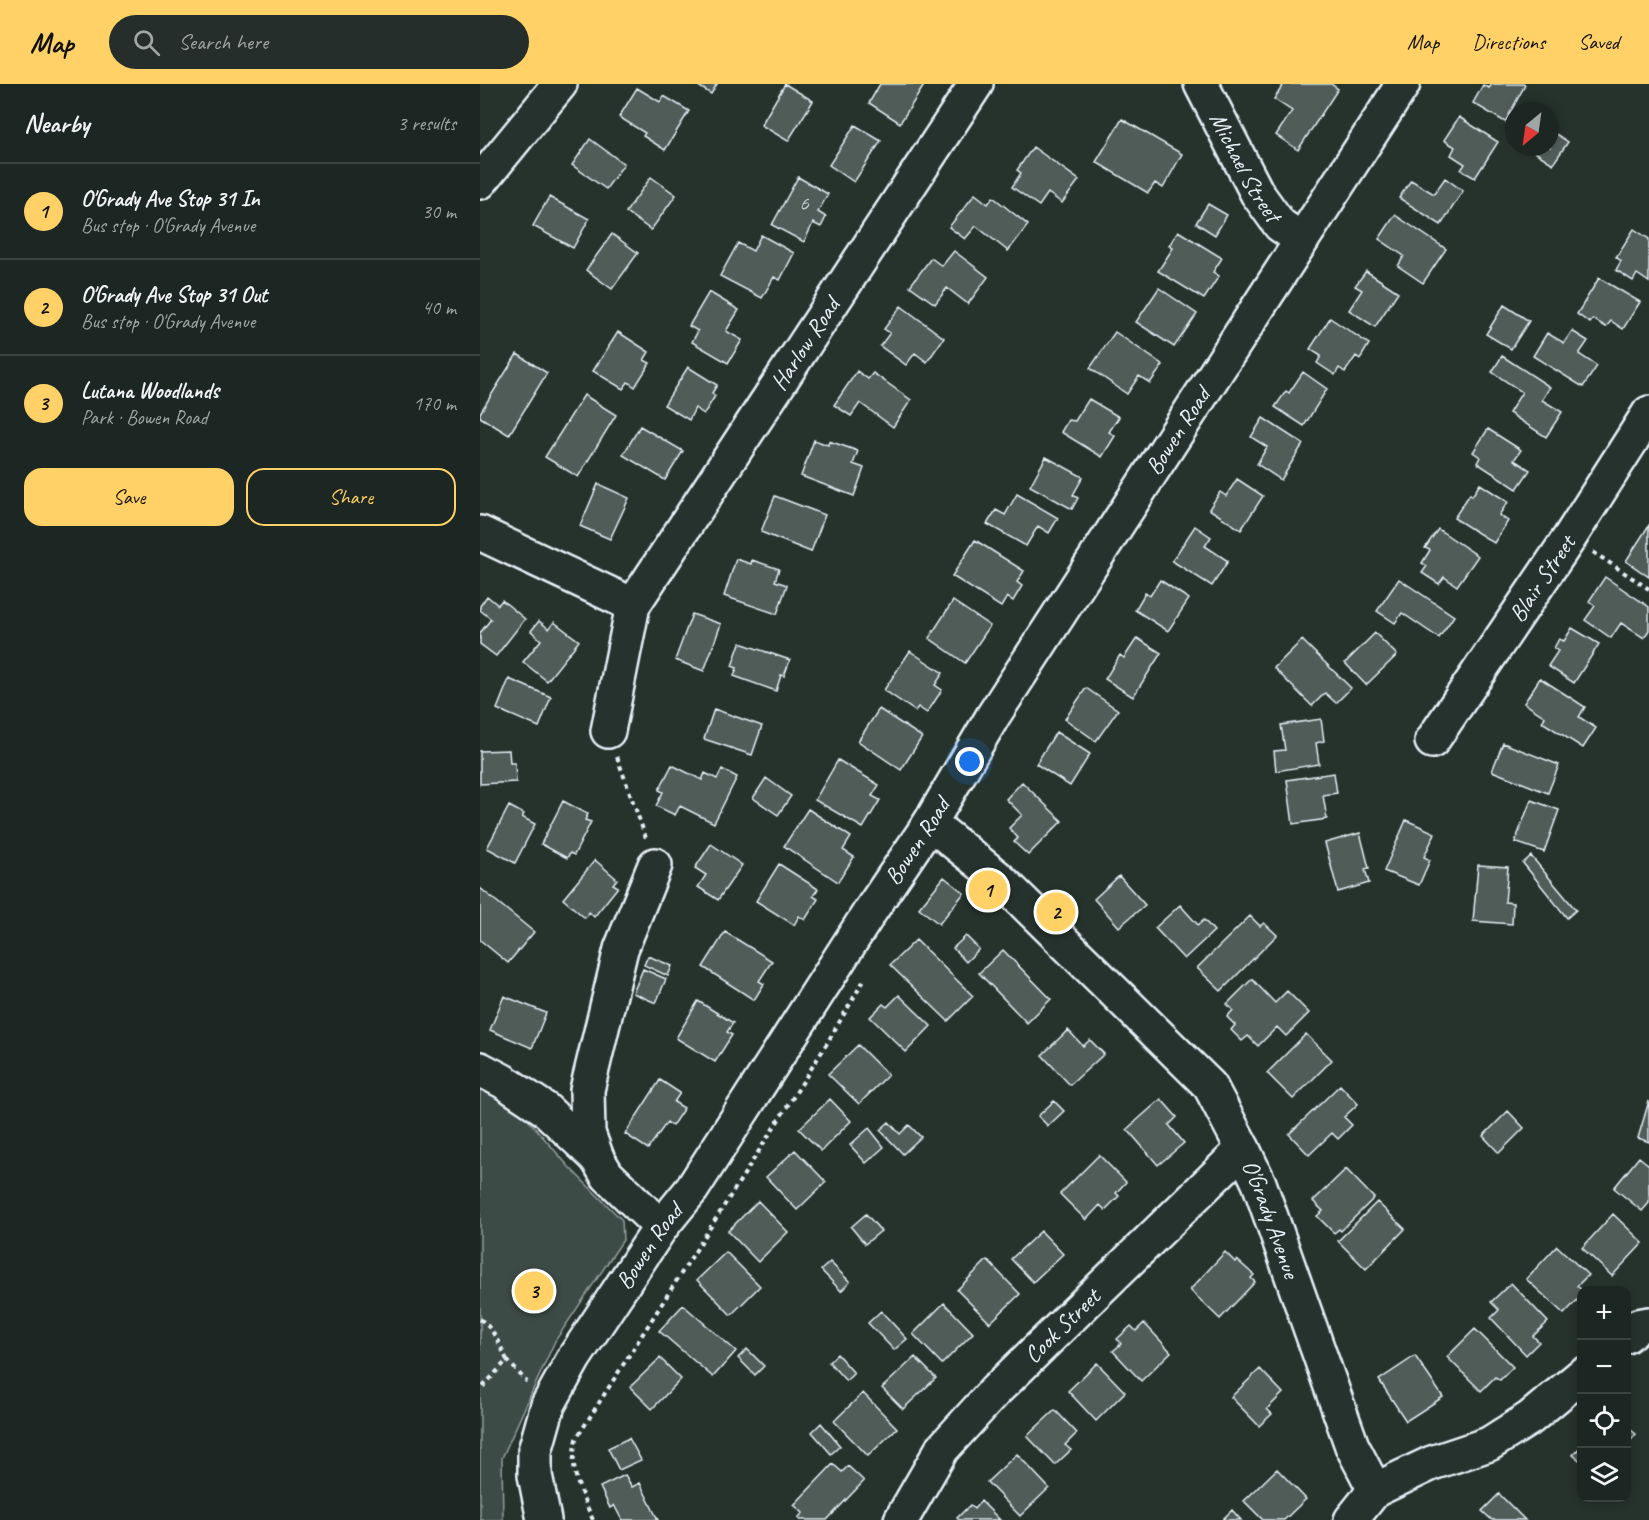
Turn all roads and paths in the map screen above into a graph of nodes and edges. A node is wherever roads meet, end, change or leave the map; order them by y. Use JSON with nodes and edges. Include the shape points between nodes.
{"nodes":[{"id":1,"x":560,"y":84,"type":"edge"},
{"id":2,"x":976,"y":84,"type":"edge"},
{"id":3,"x":1201,"y":84,"type":"edge"},
{"id":4,"x":1403,"y":84,"type":"edge"},
{"id":5,"x":480,"y":182,"type":"edge"},
{"id":6,"x":1302,"y":240,"type":"junction"},
{"id":7,"x":1649,"y":413,"type":"edge"},
{"id":8,"x":480,"y":532,"type":"edge"},
{"id":9,"x":1570,"y":537,"type":"junction"},
{"id":10,"x":1649,"y":589,"type":"edge"},
{"id":11,"x":633,"y":605,"type":"junction"},
{"id":12,"x":608,"y":731,"type":"joint"},
{"id":13,"x":1432,"y":741,"type":"dead end"},
{"id":14,"x":930,"y":823,"type":"junction"},
{"id":15,"x":655,"y":865,"type":"joint"},
{"id":16,"x":868,"y":974,"type":"dead end"},
{"id":17,"x":480,"y":1069,"type":"edge"},
{"id":18,"x":1243,"y":1149,"type":"junction"},
{"id":19,"x":597,"y":1158,"type":"junction"},
{"id":20,"x":661,"y":1227,"type":"junction"},
{"id":21,"x":480,"y":1319,"type":"edge"},
{"id":22,"x":1649,"y":1324,"type":"edge"},
{"id":23,"x":1631,"y":1332,"type":"edge"},
{"id":24,"x":1577,"y":1378,"type":"edge"},
{"id":25,"x":480,"y":1390,"type":"edge"},
{"id":26,"x":1375,"y":1490,"type":"junction"},
{"id":27,"x":544,"y":1520,"type":"edge"},
{"id":28,"x":593,"y":1520,"type":"edge"},
{"id":29,"x":901,"y":1520,"type":"edge"},
{"id":30,"x":1351,"y":1520,"type":"edge"}],
"edges":[{"from":1,"to":5,"type":"street"},
{"from":2,"to":11,"type":"street","name":"Harlow Road"},
{"from":3,"to":6,"type":"street","name":"Michael Street","via":[[1257,193],[1280,225]]},
{"from":4,"to":6,"type":"street","name":"Bowen Road"},
{"from":6,"to":14,"type":"street","name":"Bowen Road","via":[[993,716]]},
{"from":7,"to":9,"type":"street","name":"Blair Street"},
{"from":8,"to":11,"type":"street"},
{"from":9,"to":10,"type":"path"},
{"from":9,"to":13,"type":"street","name":"Blair Street"},
{"from":11,"to":12,"type":"street","name":"Harlow Road"},
{"from":12,"to":15,"type":"path"},
{"from":14,"to":18,"type":"street","name":"O'Grady Avenue","via":[[1009,888],[1210,1086]]},
{"from":14,"to":20,"type":"street","name":"Bowen Road","via":[[692,1189]]},
{"from":15,"to":19,"type":"street","via":[[621,949],[587,1090],[588,1133]]},
{"from":16,"to":28,"type":"path","via":[[576,1439],[572,1455],[574,1473]]},
{"from":17,"to":19,"type":"street","via":[[545,1109]]},
{"from":18,"to":26,"type":"street","name":"O'Grady Avenue","via":[[1259,1183],[1352,1446]]},
{"from":18,"to":29,"type":"street","name":"Cook Street","via":[[987,1399],[942,1449]]},
{"from":19,"to":20,"type":"street","via":[[607,1175]]},
{"from":20,"to":27,"type":"street","name":"Bowen Road","via":[[574,1358],[548,1405],[535,1451],[535,1475]]},
{"from":21,"to":25,"type":"path","via":[[507,1360]]},
{"from":22,"to":23,"type":"street"},
{"from":24,"to":26,"type":"street","via":[[1530,1418],[1489,1444],[1432,1463]]},
{"from":26,"to":30,"type":"street"}]}
